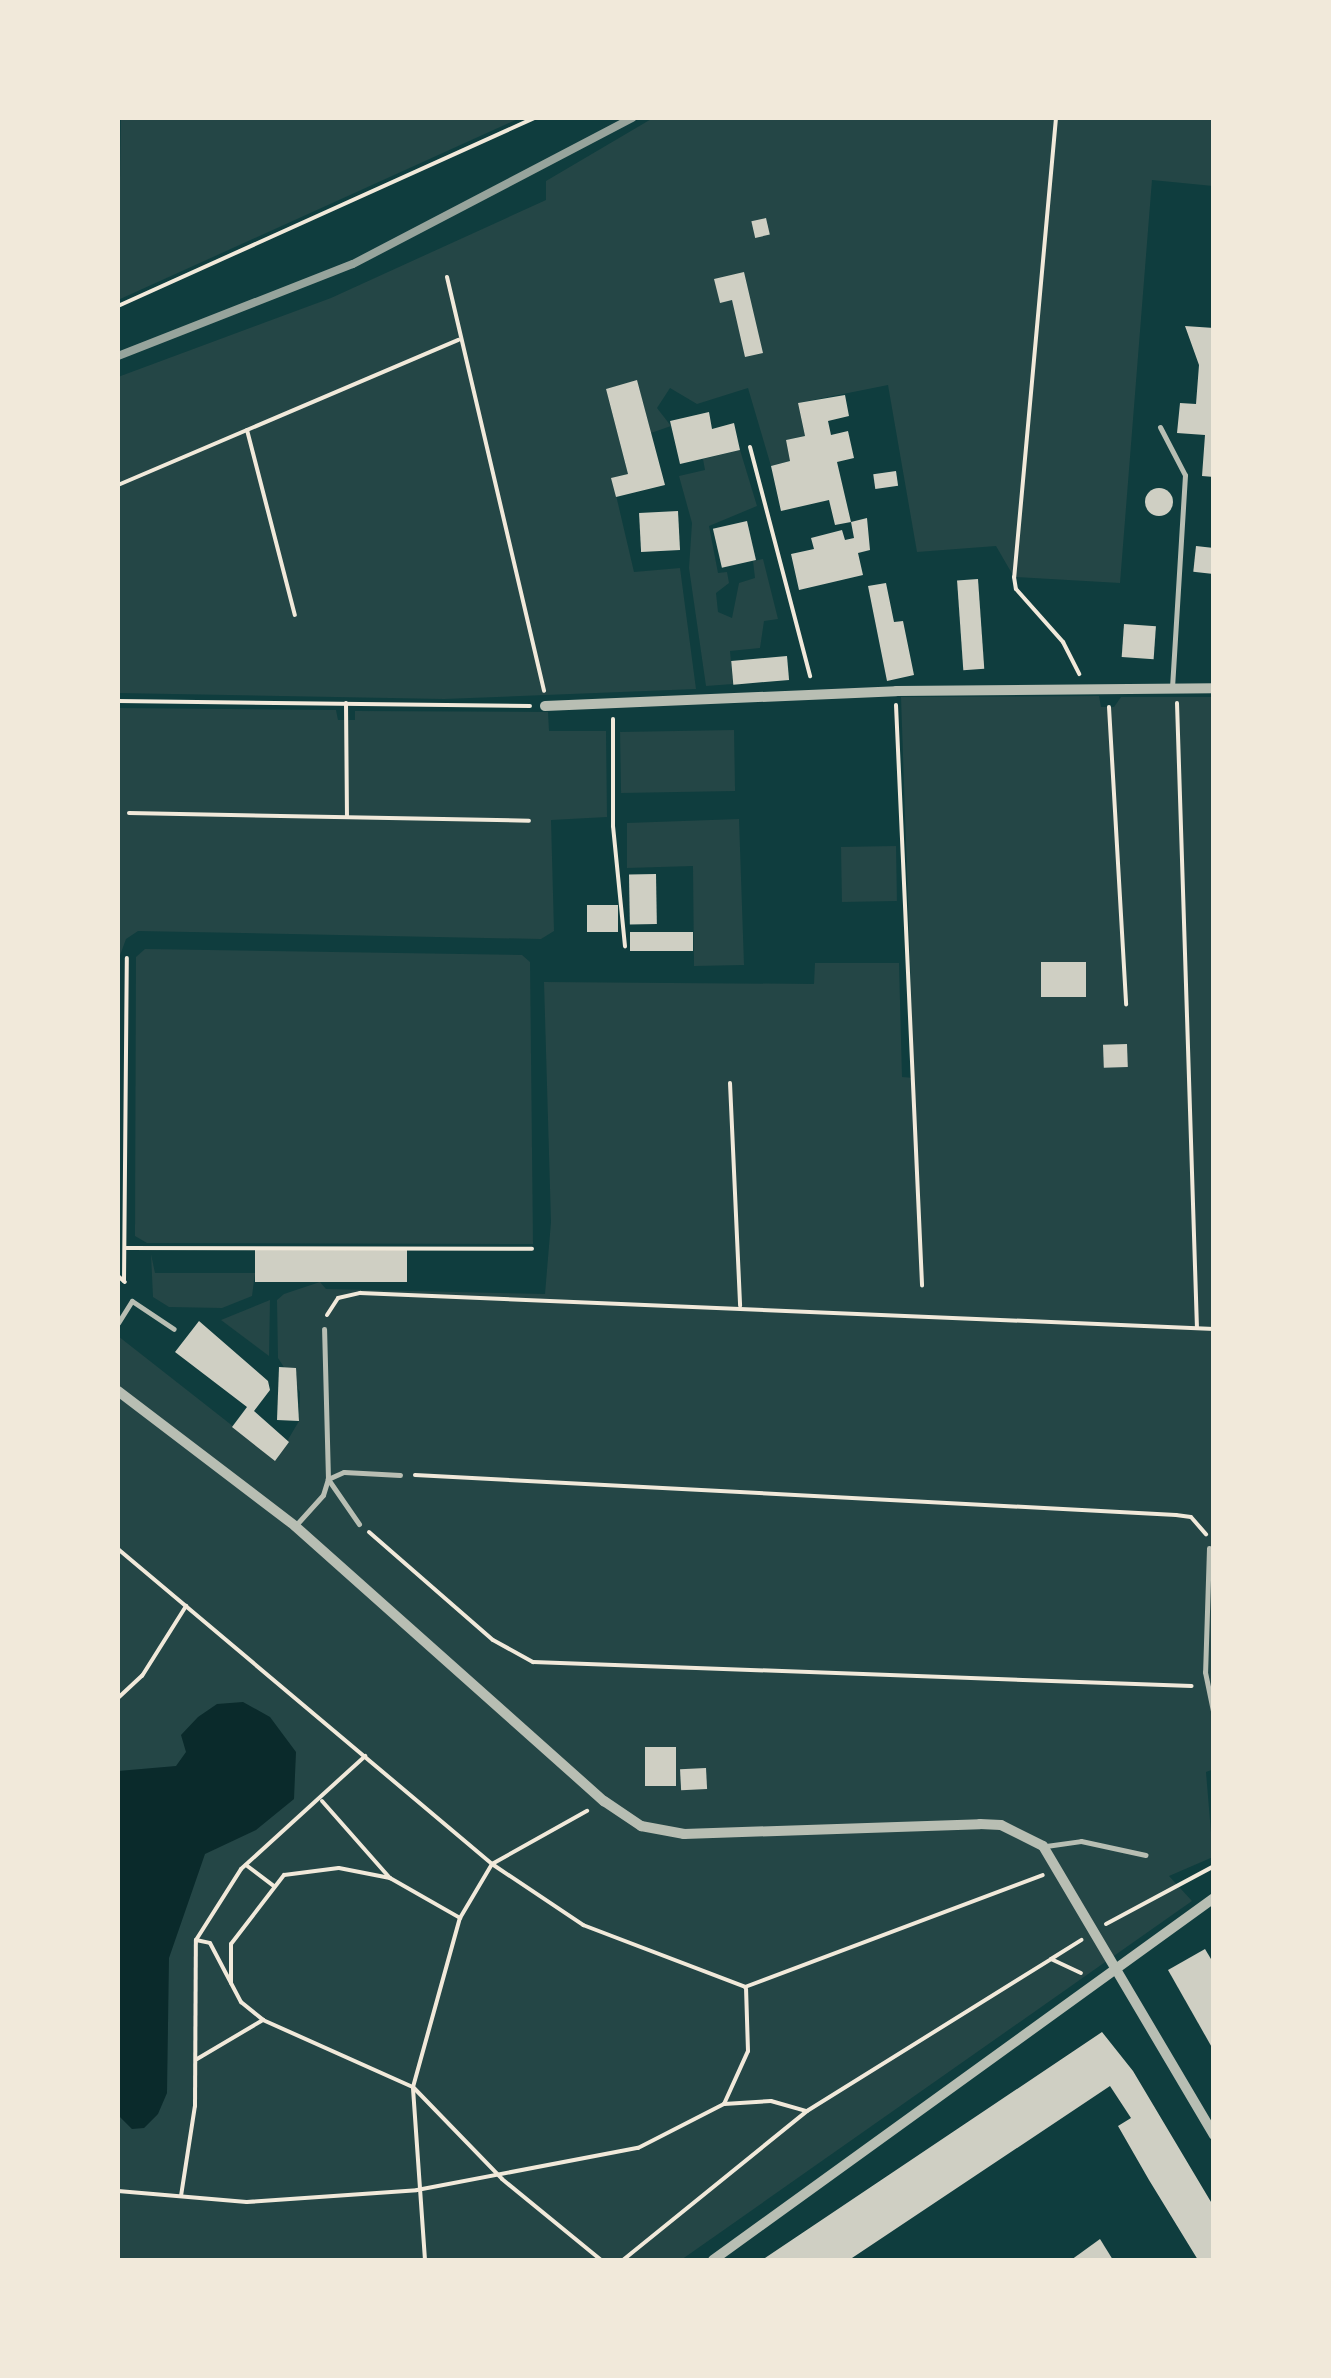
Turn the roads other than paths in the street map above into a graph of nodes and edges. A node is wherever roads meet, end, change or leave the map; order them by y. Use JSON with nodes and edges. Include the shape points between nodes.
{"nodes":[{"id":1,"x":1160,"y":427,"type":"dead end"},
{"id":2,"x":1174,"y":688,"type":"junction"},
{"id":3,"x":1214,"y":688,"type":"edge"},
{"id":4,"x":544,"y":706,"type":"road end"},
{"id":5,"x":118,"y":1323,"type":"edge"},
{"id":6,"x":174,"y":1330,"type":"dead end"},
{"id":7,"x":324,"y":1330,"type":"road end"},
{"id":8,"x":118,"y":1391,"type":"edge"},
{"id":9,"x":400,"y":1475,"type":"road end"},
{"id":10,"x":328,"y":1479,"type":"junction"},
{"id":11,"x":359,"y":1524,"type":"road end"},
{"id":12,"x":295,"y":1526,"type":"junction"},
{"id":13,"x":1208,"y":1548,"type":"road end"},
{"id":14,"x":1214,"y":1716,"type":"edge"},
{"id":15,"x":1043,"y":1846,"type":"junction"},
{"id":16,"x":1146,"y":1855,"type":"dead end"},
{"id":17,"x":1214,"y":1898,"type":"edge"},
{"id":18,"x":1115,"y":1966,"type":"junction"},
{"id":19,"x":1214,"y":2135,"type":"edge"},
{"id":20,"x":713,"y":2260,"type":"edge"}],
"edges":[{"from":1,"to":2,"type":"lane","via":[[1185,475]]},
{"from":2,"to":3,"type":"street"},
{"from":2,"to":4,"type":"street"},
{"from":5,"to":6,"type":"lane","via":[[132,1301]]},
{"from":7,"to":10,"type":"lane"},
{"from":8,"to":12,"type":"street"},
{"from":9,"to":10,"type":"lane","via":[[344,1472]]},
{"from":10,"to":11,"type":"lane"},
{"from":10,"to":12,"type":"lane","via":[[324,1496]]},
{"from":12,"to":15,"type":"street","via":[[604,1801],[658,1831],[980,1824],[1001,1825]]},
{"from":13,"to":14,"type":"lane","via":[[1207,1686]]},
{"from":15,"to":16,"type":"lane","via":[[1081,1841]]},
{"from":15,"to":18,"type":"street"},
{"from":17,"to":18,"type":"street"},
{"from":18,"to":19,"type":"street"},
{"from":18,"to":20,"type":"street"}]}
